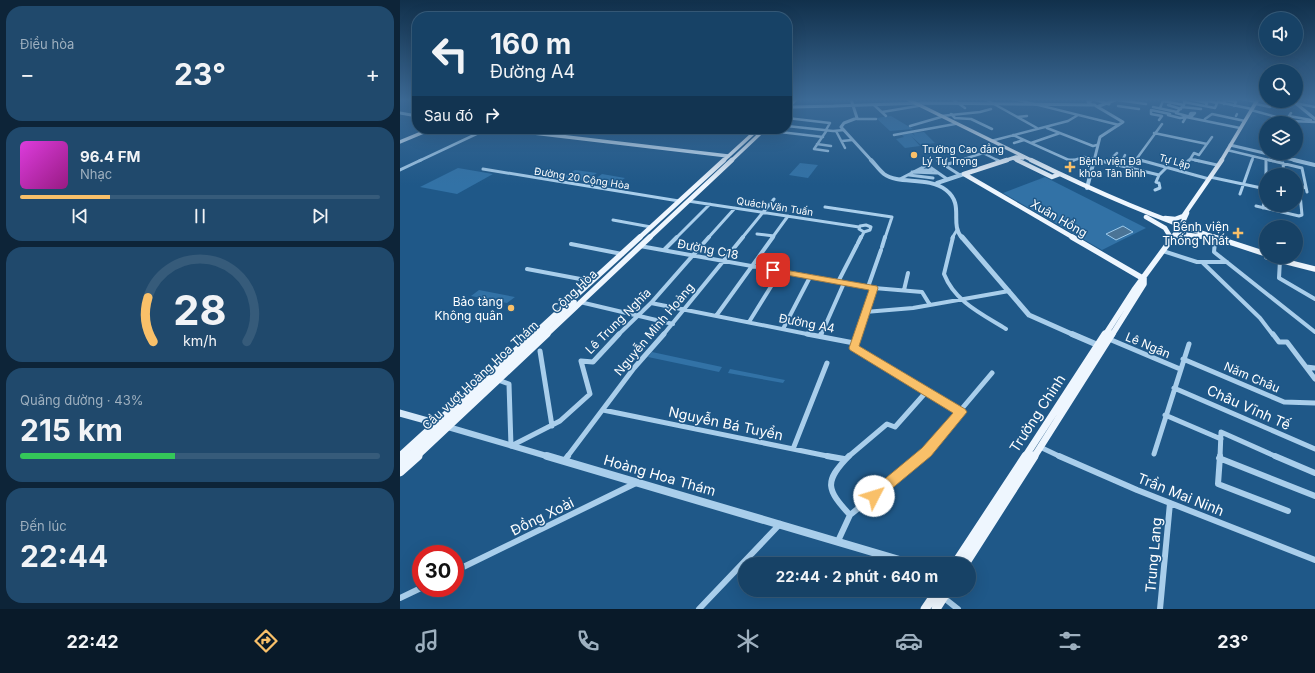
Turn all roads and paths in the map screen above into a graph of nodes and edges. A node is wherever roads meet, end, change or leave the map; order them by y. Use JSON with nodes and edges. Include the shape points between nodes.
{"nodes":[{"id":1,"x":799,"y":127,"type":"edge"},
{"id":2,"x":803,"y":127,"type":"edge"},
{"id":3,"x":841,"y":127,"type":"edge"},
{"id":4,"x":936,"y":127,"type":"edge"},
{"id":5,"x":963,"y":127,"type":"edge"},
{"id":6,"x":963,"y":127,"type":"edge"},
{"id":7,"x":989,"y":127,"type":"edge"},
{"id":8,"x":1115,"y":127,"type":"edge"},
{"id":9,"x":1159,"y":127,"type":"edge"},
{"id":10,"x":1236,"y":127,"type":"edge"},
{"id":11,"x":1036,"y":128,"type":"joint"},
{"id":12,"x":1047,"y":128,"type":"joint"},
{"id":13,"x":1240,"y":128,"type":"joint"},
{"id":14,"x":992,"y":129,"type":"dead end"},
{"id":15,"x":826,"y":130,"type":"junction"},
{"id":16,"x":844,"y":130,"type":"junction"},
{"id":17,"x":836,"y":131,"type":"junction"},
{"id":18,"x":793,"y":133,"type":"joint"},
{"id":19,"x":1060,"y":133,"type":"junction"},
{"id":20,"x":1154,"y":133,"type":"junction"},
{"id":21,"x":413,"y":134,"type":"edge"},
{"id":22,"x":415,"y":134,"type":"edge"},
{"id":23,"x":417,"y":134,"type":"edge"},
{"id":24,"x":476,"y":134,"type":"edge"},
{"id":25,"x":556,"y":134,"type":"edge"},
{"id":26,"x":562,"y":134,"type":"edge"},
{"id":27,"x":753,"y":134,"type":"edge"},
{"id":28,"x":756,"y":134,"type":"edge"},
{"id":29,"x":759,"y":134,"type":"edge"},
{"id":30,"x":894,"y":135,"type":"dead end"},
{"id":31,"x":1013,"y":135,"type":"junction"},
{"id":32,"x":576,"y":136,"type":"junction"},
{"id":33,"x":822,"y":137,"type":"junction"},
{"id":34,"x":1212,"y":137,"type":"dead end"},
{"id":35,"x":986,"y":138,"type":"junction"},
{"id":36,"x":400,"y":140,"type":"edge"},
{"id":37,"x":852,"y":140,"type":"junction"},
{"id":38,"x":1024,"y":140,"type":"junction"},
{"id":39,"x":842,"y":141,"type":"junction"},
{"id":40,"x":991,"y":141,"type":"junction"},
{"id":41,"x":1014,"y":143,"type":"dead end"},
{"id":42,"x":1031,"y":143,"type":"junction"},
{"id":43,"x":817,"y":144,"type":"junction"},
{"id":44,"x":1207,"y":144,"type":"junction"},
{"id":45,"x":1097,"y":145,"type":"junction"},
{"id":46,"x":1230,"y":145,"type":"junction"},
{"id":47,"x":830,"y":146,"type":"dead end"},
{"id":48,"x":844,"y":148,"type":"dead end"},
{"id":49,"x":1227,"y":150,"type":"junction"},
{"id":50,"x":828,"y":151,"type":"dead end"},
{"id":51,"x":1117,"y":152,"type":"dead end"},
{"id":52,"x":1125,"y":154,"type":"dead end"},
{"id":53,"x":732,"y":156,"type":"junction"},
{"id":54,"x":1014,"y":157,"type":"junction"},
{"id":55,"x":1253,"y":157,"type":"junction"},
{"id":56,"x":1094,"y":158,"type":"junction"},
{"id":57,"x":1259,"y":158,"type":"edge"},
{"id":58,"x":1136,"y":159,"type":"junction"},
{"id":59,"x":1190,"y":159,"type":"junction"},
{"id":60,"x":1266,"y":160,"type":"joint"},
{"id":61,"x":938,"y":161,"type":"dead end"},
{"id":62,"x":1032,"y":161,"type":"junction"},
{"id":63,"x":1001,"y":162,"type":"junction"},
{"id":64,"x":1108,"y":162,"type":"junction"},
{"id":65,"x":1283,"y":163,"type":"junction"},
{"id":66,"x":1120,"y":164,"type":"junction"},
{"id":67,"x":945,"y":165,"type":"junction"},
{"id":68,"x":1040,"y":165,"type":"junction"},
{"id":69,"x":1315,"y":165,"type":"edge"},
{"id":70,"x":1217,"y":166,"type":"junction"},
{"id":71,"x":1131,"y":167,"type":"junction"},
{"id":72,"x":1032,"y":168,"type":"junction"},
{"id":73,"x":1166,"y":168,"type":"junction"},
{"id":74,"x":1266,"y":168,"type":"edge"},
{"id":75,"x":1283,"y":168,"type":"edge"},
{"id":76,"x":483,"y":169,"type":"dead end"},
{"id":77,"x":400,"y":170,"type":"edge"},
{"id":78,"x":916,"y":170,"type":"junction"},
{"id":79,"x":932,"y":170,"type":"junction"},
{"id":80,"x":1179,"y":171,"type":"junction"},
{"id":81,"x":912,"y":172,"type":"junction"},
{"id":82,"x":937,"y":173,"type":"junction"},
{"id":83,"x":962,"y":174,"type":"junction"},
{"id":84,"x":1060,"y":174,"type":"junction"},
{"id":85,"x":909,"y":175,"type":"junction"},
{"id":86,"x":1159,"y":175,"type":"junction"},
{"id":87,"x":900,"y":178,"type":"junction"},
{"id":88,"x":934,"y":178,"type":"dead end"},
{"id":89,"x":1210,"y":178,"type":"junction"},
{"id":90,"x":947,"y":179,"type":"junction"},
{"id":91,"x":937,"y":183,"type":"junction"},
{"id":92,"x":1243,"y":183,"type":"junction"},
{"id":93,"x":1259,"y":186,"type":"edge"},
{"id":94,"x":1303,"y":187,"type":"edge"},
{"id":95,"x":1087,"y":188,"type":"junction"},
{"id":96,"x":1306,"y":188,"type":"junction"},
{"id":97,"x":1155,"y":190,"type":"dead end"},
{"id":98,"x":1096,"y":192,"type":"junction"},
{"id":99,"x":1307,"y":192,"type":"dead end"},
{"id":100,"x":1240,"y":194,"type":"dead end"},
{"id":101,"x":774,"y":199,"type":"dead end"},
{"id":102,"x":679,"y":201,"type":"junction"},
{"id":103,"x":688,"y":201,"type":"junction"},
{"id":104,"x":710,"y":204,"type":"junction"},
{"id":105,"x":825,"y":206,"type":"dead end"},
{"id":106,"x":1256,"y":206,"type":"dead end"},
{"id":107,"x":1259,"y":207,"type":"edge"},
{"id":108,"x":735,"y":208,"type":"junction"},
{"id":109,"x":763,"y":212,"type":"junction"},
{"id":110,"x":1285,"y":212,"type":"edge"},
{"id":111,"x":1302,"y":212,"type":"edge"},
{"id":112,"x":1185,"y":215,"type":"junction"},
{"id":113,"x":788,"y":216,"type":"junction"},
{"id":114,"x":1154,"y":216,"type":"junction"},
{"id":115,"x":1146,"y":217,"type":"junction"},
{"id":116,"x":613,"y":220,"type":"dead end"},
{"id":117,"x":651,"y":227,"type":"junction"},
{"id":118,"x":859,"y":227,"type":"junction"},
{"id":119,"x":1177,"y":227,"type":"junction"},
{"id":120,"x":957,"y":230,"type":"junction"},
{"id":121,"x":864,"y":232,"type":"junction"},
{"id":122,"x":757,"y":234,"type":"dead end"},
{"id":123,"x":1203,"y":235,"type":"junction"},
{"id":124,"x":774,"y":236,"type":"junction"},
{"id":125,"x":1171,"y":239,"type":"junction"},
{"id":126,"x":1215,"y":241,"type":"junction"},
{"id":127,"x":571,"y":244,"type":"dead end"},
{"id":128,"x":640,"y":246,"type":"junction"},
{"id":129,"x":664,"y":250,"type":"junction"},
{"id":130,"x":1163,"y":251,"type":"junction"},
{"id":131,"x":622,"y":254,"type":"junction"},
{"id":132,"x":1259,"y":254,"type":"edge"},
{"id":133,"x":1259,"y":254,"type":"edge"},
{"id":134,"x":692,"y":256,"type":"junction"},
{"id":135,"x":723,"y":262,"type":"junction"},
{"id":136,"x":1202,"y":262,"type":"junction"},
{"id":137,"x":1227,"y":262,"type":"junction"},
{"id":138,"x":1279,"y":264,"type":"edge"},
{"id":139,"x":1302,"y":264,"type":"edge"},
{"id":140,"x":752,"y":267,"type":"junction"},
{"id":141,"x":1315,"y":267,"type":"edge"},
{"id":142,"x":527,"y":269,"type":"dead end"},
{"id":143,"x":1150,"y":270,"type":"junction"},
{"id":144,"x":1130,"y":271,"type":"junction"},
{"id":145,"x":780,"y":272,"type":"junction"},
{"id":146,"x":908,"y":273,"type":"dead end"},
{"id":147,"x":810,"y":277,"type":"junction"},
{"id":148,"x":1144,"y":279,"type":"junction"},
{"id":149,"x":591,"y":281,"type":"junction"},
{"id":150,"x":838,"y":282,"type":"junction"},
{"id":151,"x":844,"y":283,"type":"junction"},
{"id":152,"x":868,"y":287,"type":"junction"},
{"id":153,"x":874,"y":288,"type":"junction"},
{"id":154,"x":904,"y":290,"type":"junction"},
{"id":155,"x":1009,"y":291,"type":"junction"},
{"id":156,"x":1315,"y":299,"type":"edge"},
{"id":157,"x":961,"y":301,"type":"junction"},
{"id":158,"x":577,"y":302,"type":"junction"},
{"id":159,"x":651,"y":303,"type":"junction"},
{"id":160,"x":930,"y":305,"type":"junction"},
{"id":161,"x":1126,"y":307,"type":"junction"},
{"id":162,"x":684,"y":310,"type":"junction"},
{"id":163,"x":865,"y":312,"type":"junction"},
{"id":164,"x":637,"y":315,"type":"junction"},
{"id":165,"x":716,"y":316,"type":"junction"},
{"id":166,"x":749,"y":322,"type":"junction"},
{"id":167,"x":673,"y":324,"type":"junction"},
{"id":168,"x":783,"y":329,"type":"junction"},
{"id":169,"x":1006,"y":329,"type":"dead end"},
{"id":170,"x":1315,"y":332,"type":"edge"},
{"id":171,"x":820,"y":336,"type":"junction"},
{"id":172,"x":1109,"y":338,"type":"junction"},
{"id":173,"x":854,"y":343,"type":"junction"},
{"id":174,"x":1189,"y":344,"type":"dead end"},
{"id":175,"x":1101,"y":347,"type":"junction"},
{"id":176,"x":540,"y":351,"type":"dead end"},
{"id":177,"x":1183,"y":359,"type":"junction"},
{"id":178,"x":827,"y":363,"type":"dead end"},
{"id":179,"x":1306,"y":367,"type":"junction"},
{"id":180,"x":1315,"y":368,"type":"edge"},
{"id":181,"x":1180,"y":369,"type":"junction"},
{"id":182,"x":992,"y":373,"type":"dead end"},
{"id":183,"x":1315,"y":379,"type":"edge"},
{"id":184,"x":498,"y":380,"type":"junction"},
{"id":185,"x":1174,"y":388,"type":"junction"},
{"id":186,"x":927,"y":392,"type":"junction"},
{"id":187,"x":468,"y":394,"type":"junction"},
{"id":188,"x":480,"y":397,"type":"junction"},
{"id":189,"x":1315,"y":404,"type":"edge"},
{"id":190,"x":603,"y":410,"type":"junction"},
{"id":191,"x":961,"y":412,"type":"junction"},
{"id":192,"x":400,"y":413,"type":"edge"},
{"id":193,"x":1166,"y":415,"type":"junction"},
{"id":194,"x":436,"y":423,"type":"junction"},
{"id":195,"x":552,"y":426,"type":"junction"},
{"id":196,"x":448,"y":427,"type":"junction"},
{"id":197,"x":1221,"y":439,"type":"junction"},
{"id":198,"x":511,"y":446,"type":"junction"},
{"id":199,"x":1040,"y":447,"type":"junction"},
{"id":200,"x":793,"y":449,"type":"junction"},
{"id":201,"x":1315,"y":449,"type":"edge"},
{"id":202,"x":1154,"y":454,"type":"dead end"},
{"id":203,"x":400,"y":457,"type":"edge"},
{"id":204,"x":1219,"y":458,"type":"junction"},
{"id":205,"x":844,"y":459,"type":"junction"},
{"id":206,"x":412,"y":461,"type":"junction"},
{"id":207,"x":564,"y":461,"type":"junction"},
{"id":208,"x":400,"y":464,"type":"edge"},
{"id":209,"x":400,"y":472,"type":"edge"},
{"id":210,"x":1315,"y":473,"type":"edge"},
{"id":211,"x":639,"y":482,"type":"junction"},
{"id":212,"x":1315,"y":496,"type":"edge"},
{"id":213,"x":1170,"y":503,"type":"junction"},
{"id":214,"x":1288,"y":511,"type":"dead end"},
{"id":215,"x":850,"y":515,"type":"junction"},
{"id":216,"x":780,"y":524,"type":"junction"},
{"id":217,"x":982,"y":531,"type":"junction"},
{"id":218,"x":838,"y":541,"type":"junction"},
{"id":219,"x":890,"y":557,"type":"edge"},
{"id":220,"x":961,"y":557,"type":"edge"},
{"id":221,"x":969,"y":557,"type":"edge"},
{"id":222,"x":1315,"y":560,"type":"edge"},
{"id":223,"x":464,"y":567,"type":"edge"},
{"id":224,"x":412,"y":592,"type":"edge"},
{"id":225,"x":938,"y":597,"type":"edge"},
{"id":226,"x":941,"y":597,"type":"edge"},
{"id":227,"x":947,"y":597,"type":"edge"},
{"id":228,"x":400,"y":598,"type":"edge"},
{"id":229,"x":699,"y":609,"type":"edge"},
{"id":230,"x":925,"y":609,"type":"edge"},
{"id":231,"x":936,"y":609,"type":"edge"},
{"id":232,"x":958,"y":609,"type":"edge"},
{"id":233,"x":1160,"y":609,"type":"edge"}],
"edges":[{"from":1,"to":18,"type":"street"},
{"from":2,"to":15,"type":"street"},
{"from":3,"to":16,"type":"street"},
{"from":4,"to":30,"type":"street"},
{"from":5,"to":35,"type":"main road"},
{"from":6,"to":35,"type":"main road"},
{"from":7,"to":14,"type":"street"},
{"from":8,"to":45,"type":"street","via":[[1100,136]]},
{"from":9,"to":20,"type":"street"},
{"from":10,"to":13,"type":"street"},
{"from":11,"to":12,"type":"street"},
{"from":11,"to":31,"type":"street"},
{"from":12,"to":19,"type":"street"},
{"from":13,"to":46,"type":"main road","name":"Trường Chinh"},
{"from":15,"to":17,"type":"street"},
{"from":15,"to":33,"type":"street"},
{"from":16,"to":17,"type":"street"},
{"from":16,"to":37,"type":"street"},
{"from":17,"to":39,"type":"street"},
{"from":18,"to":33,"type":"street"},
{"from":19,"to":42,"type":"street"},
{"from":19,"to":45,"type":"street","via":[[1093,146]]},
{"from":20,"to":44,"type":"street"},
{"from":20,"to":58,"type":"street"},
{"from":21,"to":36,"type":"main road"},
{"from":22,"to":36,"type":"main road"},
{"from":23,"to":36,"type":"main road"},
{"from":24,"to":77,"type":"street"},
{"from":25,"to":32,"type":"main road"},
{"from":26,"to":32,"type":"main road"},
{"from":27,"to":53,"type":"main road","name":"Cộng Hòa"},
{"from":28,"to":53,"type":"main road","name":"Cộng Hòa"},
{"from":29,"to":53,"type":"main road","name":"Cộng Hòa"},
{"from":31,"to":38,"type":"street"},
{"from":31,"to":40,"type":"street"},
{"from":32,"to":53,"type":"main road"},
{"from":33,"to":43,"type":"street"},
{"from":34,"to":44,"type":"street"},
{"from":35,"to":40,"type":"main road"},
{"from":37,"to":39,"type":"street"},
{"from":37,"to":87,"type":"street","via":[[884,174]]},
{"from":38,"to":41,"type":"street"},
{"from":38,"to":42,"type":"street"},
{"from":39,"to":48,"type":"street"},
{"from":40,"to":54,"type":"main road","via":[[1016,154]]},
{"from":40,"to":62,"type":"main road"},
{"from":42,"to":56,"type":"street","via":[[1071,161],[1084,157]]},
{"from":43,"to":47,"type":"street"},
{"from":43,"to":50,"type":"street","via":[[814,149]]},
{"from":44,"to":59,"type":"street","via":[[1199,155],[1194,153]]},
{"from":45,"to":56,"type":"street"},
{"from":46,"to":49,"type":"main road","name":"Trường Chinh"},
{"from":46,"to":69,"type":"street"},
{"from":49,"to":55,"type":"street"},
{"from":49,"to":70,"type":"main road","name":"Trường Chinh"},
{"from":51,"to":64,"type":"street"},
{"from":52,"to":66,"type":"street"},
{"from":53,"to":102,"type":"main road","name":"Cộng Hòa"},
{"from":53,"to":103,"type":"main road","name":"Cộng Hòa"},
{"from":53,"to":158,"type":"main road","name":"Cộng Hòa"},
{"from":54,"to":62,"type":"main road"},
{"from":54,"to":63,"type":"main road"},
{"from":54,"to":72,"type":"main road"},
{"from":55,"to":57,"type":"street"},
{"from":55,"to":92,"type":"street"},
{"from":56,"to":64,"type":"street"},
{"from":56,"to":95,"type":"street"},
{"from":58,"to":71,"type":"street"},
{"from":58,"to":73,"type":"street","name":"Tự Lập"},
{"from":59,"to":70,"type":"street"},
{"from":59,"to":80,"type":"street"},
{"from":60,"to":65,"type":"street"},
{"from":60,"to":74,"type":"street"},
{"from":61,"to":67,"type":"street"},
{"from":62,"to":68,"type":"main road"},
{"from":63,"to":67,"type":"street","via":[[983,153]]},
{"from":63,"to":83,"type":"main road"},
{"from":64,"to":66,"type":"street"},
{"from":65,"to":75,"type":"street"},
{"from":65,"to":96,"type":"street","via":[[1302,168]]},
{"from":66,"to":71,"type":"street"},
{"from":67,"to":83,"type":"street"},
{"from":68,"to":72,"type":"main road"},
{"from":68,"to":84,"type":"main road"},
{"from":70,"to":89,"type":"main road","name":"Trường Chinh"},
{"from":71,"to":86,"type":"street"},
{"from":72,"to":84,"type":"main road","via":[[1052,177]]},
{"from":73,"to":80,"type":"street","name":"Tự Lập"},
{"from":73,"to":86,"type":"street"},
{"from":76,"to":102,"type":"street","name":"Đường 20 Cộng Hòa"},
{"from":78,"to":79,"type":"street"},
{"from":78,"to":79,"type":"street","via":[[927,165]]},
{"from":78,"to":81,"type":"street"},
{"from":79,"to":82,"type":"street"},
{"from":80,"to":89,"type":"street","name":"Tự Lập"},
{"from":81,"to":82,"type":"street"},
{"from":81,"to":85,"type":"street"},
{"from":82,"to":90,"type":"street"},
{"from":83,"to":90,"type":"street"},
{"from":83,"to":91,"type":"street"},
{"from":83,"to":144,"type":"main road","name":"Xuân Hồng"},
{"from":84,"to":95,"type":"main road"},
{"from":85,"to":87,"type":"street"},
{"from":85,"to":88,"type":"street"},
{"from":86,"to":97,"type":"street","via":[[1156,182],[1160,188]]},
{"from":87,"to":91,"type":"street"},
{"from":89,"to":92,"type":"street","name":"Tự Lập"},
{"from":89,"to":112,"type":"main road","name":"Trường Chinh"},
{"from":90,"to":91,"type":"street"},
{"from":91,"to":120,"type":"street","via":[[955,201]]},
{"from":92,"to":93,"type":"street","name":"Tự Lập"},
{"from":92,"to":100,"type":"street"},
{"from":94,"to":96,"type":"street"},
{"from":95,"to":98,"type":"main road"},
{"from":96,"to":99,"type":"street"},
{"from":98,"to":114,"type":"main road"},
{"from":98,"to":115,"type":"main road"},
{"from":101,"to":109,"type":"street","name":"Nguyễn Minh Hoàng"},
{"from":102,"to":117,"type":"main road","name":"Cộng Hòa"},
{"from":103,"to":104,"type":"street","name":"Quách Văn Tuấn"},
{"from":103,"to":128,"type":"main road","name":"Cộng Hòa"},
{"from":104,"to":108,"type":"street","name":"Quách Văn Tuấn"},
{"from":104,"to":129,"type":"street"},
{"from":105,"to":152,"type":"street","via":[[892,217]]},
{"from":106,"to":107,"type":"street"},
{"from":108,"to":109,"type":"street","name":"Quách Văn Tuấn"},
{"from":108,"to":134,"type":"street","name":"Lê Trung Nghĩa"},
{"from":109,"to":113,"type":"street","name":"Quách Văn Tuấn"},
{"from":109,"to":135,"type":"street","name":"Nguyễn Minh Hoàng"},
{"from":110,"to":111,"type":"street","via":[[1302,215]]},
{"from":112,"to":114,"type":"main road","via":[[1172,219]]},
{"from":112,"to":119,"type":"main road","name":"Trường Chinh"},
{"from":112,"to":123,"type":"main road","via":[[1188,225]]},
{"from":113,"to":118,"type":"street","name":"Quách Văn Tuấn"},
{"from":113,"to":124,"type":"street"},
{"from":114,"to":119,"type":"main road"},
{"from":115,"to":119,"type":"main road"},
{"from":115,"to":125,"type":"main road","via":[[1166,228]]},
{"from":116,"to":117,"type":"street"},
{"from":117,"to":131,"type":"main road","name":"Cộng Hòa"},
{"from":118,"to":121,"type":"street"},
{"from":118,"to":121,"type":"street","via":[[866,225],[871,228],[870,231]]},
{"from":119,"to":123,"type":"main road"},
{"from":119,"to":125,"type":"main road","name":"Trường Chinh"},
{"from":120,"to":155,"type":"street"},
{"from":120,"to":157,"type":"street","via":[[949,247],[944,274]]},
{"from":121,"to":150,"type":"street"},
{"from":122,"to":124,"type":"street"},
{"from":123,"to":125,"type":"main road","via":[[1182,234]]},
{"from":123,"to":126,"type":"main road"},
{"from":123,"to":132,"type":"main road"},
{"from":124,"to":140,"type":"street"},
{"from":125,"to":130,"type":"main road","name":"Trường Chinh"},
{"from":126,"to":133,"type":"main road"},
{"from":126,"to":137,"type":"street","via":[[1213,250]]},
{"from":127,"to":131,"type":"street"},
{"from":128,"to":129,"type":"street","name":"Đường C18"},
{"from":128,"to":158,"type":"main road","name":"Cộng Hòa"},
{"from":129,"to":134,"type":"street","name":"Đường C18"},
{"from":130,"to":136,"type":"street"},
{"from":130,"to":143,"type":"main road","name":"Trường Chinh"},
{"from":131,"to":149,"type":"main road","name":"Cộng Hòa"},
{"from":134,"to":135,"type":"street","name":"Đường C18"},
{"from":134,"to":159,"type":"street","name":"Lê Trung Nghĩa"},
{"from":135,"to":140,"type":"street","name":"Đường C18"},
{"from":135,"to":162,"type":"street","name":"Nguyễn Minh Hoàng"},
{"from":136,"to":137,"type":"street"},
{"from":136,"to":179,"type":"street","via":[[1260,318],[1279,342],[1287,342]]},
{"from":137,"to":170,"type":"street"},
{"from":138,"to":156,"type":"street","via":[[1279,278]]},
{"from":139,"to":141,"type":"main road"},
{"from":140,"to":145,"type":"street","name":"Đường C18"},
{"from":140,"to":165,"type":"street"},
{"from":142,"to":149,"type":"street"},
{"from":143,"to":144,"type":"main road"},
{"from":143,"to":148,"type":"main road","name":"Trường Chinh"},
{"from":144,"to":148,"type":"main road","name":"Xuân Hồng"},
{"from":145,"to":147,"type":"street","name":"Đường C18"},
{"from":145,"to":166,"type":"street"},
{"from":146,"to":154,"type":"street"},
{"from":147,"to":150,"type":"street","name":"Đường C18"},
{"from":147,"to":168,"type":"street"},
{"from":148,"to":161,"type":"main road","name":"Trường Chinh"},
{"from":149,"to":187,"type":"main road","name":"Cộng Hòa"},
{"from":150,"to":151,"type":"street","name":"Đường C18"},
{"from":151,"to":152,"type":"street","name":"Đường C18"},
{"from":151,"to":171,"type":"street"},
{"from":152,"to":153,"type":"street","name":"Đường C18"},
{"from":153,"to":154,"type":"street","name":"Đường C18"},
{"from":153,"to":163,"type":"street"},
{"from":154,"to":160,"type":"street","name":"Đường C18","via":[[923,292]]},
{"from":155,"to":157,"type":"street"},
{"from":155,"to":175,"type":"street","via":[[1031,316]]},
{"from":157,"to":160,"type":"street"},
{"from":157,"to":169,"type":"street"},
{"from":158,"to":164,"type":"street"},
{"from":158,"to":184,"type":"main road","name":"Cộng Hòa"},
{"from":158,"to":208,"type":"main road","name":"Cầu vượt Hoàng Hoa Thám","bridge":true},
{"from":159,"to":162,"type":"street","name":"Đường A4"},
{"from":159,"to":164,"type":"street","name":"Lê Trung Nghĩa"},
{"from":160,"to":163,"type":"street"},
{"from":161,"to":172,"type":"main road","name":"Trường Chinh"},
{"from":161,"to":175,"type":"main road","name":"Trường Chinh"},
{"from":162,"to":165,"type":"street","name":"Đường A4"},
{"from":162,"to":167,"type":"street","name":"Nguyễn Minh Hoàng"},
{"from":163,"to":173,"type":"street"},
{"from":164,"to":167,"type":"street"},
{"from":164,"to":195,"type":"street","name":"Lê Trung Nghĩa","via":[[593,362],[581,362],[590,394]]},
{"from":165,"to":166,"type":"street","name":"Đường A4"},
{"from":166,"to":168,"type":"street","name":"Đường A4"},
{"from":167,"to":190,"type":"street","name":"Nguyễn Minh Hoàng","via":[[634,368]]},
{"from":168,"to":171,"type":"street","name":"Đường A4"},
{"from":171,"to":173,"type":"street","name":"Đường A4"},
{"from":172,"to":175,"type":"main road","name":"Trường Chinh"},
{"from":172,"to":181,"type":"street","name":"Lê Ngân"},
{"from":173,"to":186,"type":"street","via":[[854,349]]},
{"from":174,"to":177,"type":"street"},
{"from":175,"to":199,"type":"main road","name":"Trường Chinh"},
{"from":175,"to":217,"type":"main road","name":"Trường Chinh"},
{"from":176,"to":195,"type":"street"},
{"from":177,"to":181,"type":"street"},
{"from":177,"to":189,"type":"street","name":"Năm Châu","via":[[1284,402]]},
{"from":178,"to":200,"type":"street"},
{"from":179,"to":180,"type":"street"},
{"from":179,"to":183,"type":"street"},
{"from":181,"to":185,"type":"street"},
{"from":182,"to":191,"type":"street"},
{"from":184,"to":188,"type":"main road","name":"Cộng Hòa"},
{"from":184,"to":198,"type":"street","via":[[509,384]]},
{"from":185,"to":193,"type":"street"},
{"from":185,"to":201,"type":"street","name":"Châu Vĩnh Tế"},
{"from":186,"to":191,"type":"street"},
{"from":186,"to":205,"type":"street","via":[[895,427],[888,424]]},
{"from":187,"to":188,"type":"main road"},
{"from":187,"to":194,"type":"main road","name":"Cộng Hòa"},
{"from":188,"to":196,"type":"main road","name":"Cộng Hòa"},
{"from":190,"to":200,"type":"street","name":"Nguyễn Bá Tuyển"},
{"from":190,"to":207,"type":"street","name":"Nguyễn Minh Hoàng"},
{"from":191,"to":215,"type":"street","via":[[927,452]]},
{"from":192,"to":194,"type":"main road","name":"Hoàng Hoa Thám"},
{"from":193,"to":197,"type":"street"},
{"from":193,"to":202,"type":"street"},
{"from":194,"to":196,"type":"main road","name":"Hoàng Hoa Thám"},
{"from":194,"to":203,"type":"main road","name":"Cộng Hòa"},
{"from":195,"to":198,"type":"street","name":"Lê Trung Nghĩa"},
{"from":196,"to":198,"type":"street","name":"Hoàng Hoa Thám"},
{"from":196,"to":206,"type":"main road","name":"Cộng Hòa"},
{"from":197,"to":204,"type":"street"},
{"from":197,"to":210,"type":"street","via":[[1221,432]]},
{"from":198,"to":207,"type":"street","name":"Hoàng Hoa Thám"},
{"from":199,"to":213,"type":"street","name":"Trần Mai Ninh"},
{"from":199,"to":217,"type":"main road","name":"Trường Chinh"},
{"from":200,"to":205,"type":"street","name":"Nguyễn Bá Tuyển"},
{"from":203,"to":206,"type":"main road"},
{"from":204,"to":212,"type":"street"},
{"from":204,"to":214,"type":"street","via":[[1218,484]]},
{"from":205,"to":215,"type":"street","via":[[835,472],[830,487],[834,497]]},
{"from":206,"to":209,"type":"main road","name":"Cộng Hòa"},
{"from":207,"to":211,"type":"street","name":"Hoàng Hoa Thám"},
{"from":211,"to":216,"type":"street","name":"Hoàng Hoa Thám"},
{"from":211,"to":223,"type":"street","name":"Đồng Xoài"},
{"from":213,"to":222,"type":"street","name":"Trần Mai Ninh"},
{"from":213,"to":233,"type":"street","name":"Trung Lang"},
{"from":215,"to":218,"type":"street"},
{"from":216,"to":218,"type":"street","name":"Hoàng Hoa Thám"},
{"from":216,"to":229,"type":"street"},
{"from":217,"to":220,"type":"main road","name":"Trường Chinh"},
{"from":217,"to":221,"type":"main road","name":"Trường Chinh"},
{"from":218,"to":219,"type":"street","name":"Hoàng Hoa Thám"},
{"from":224,"to":228,"type":"street"},
{"from":225,"to":230,"type":"main road"},
{"from":226,"to":231,"type":"main road"},
{"from":227,"to":232,"type":"street"}]}
